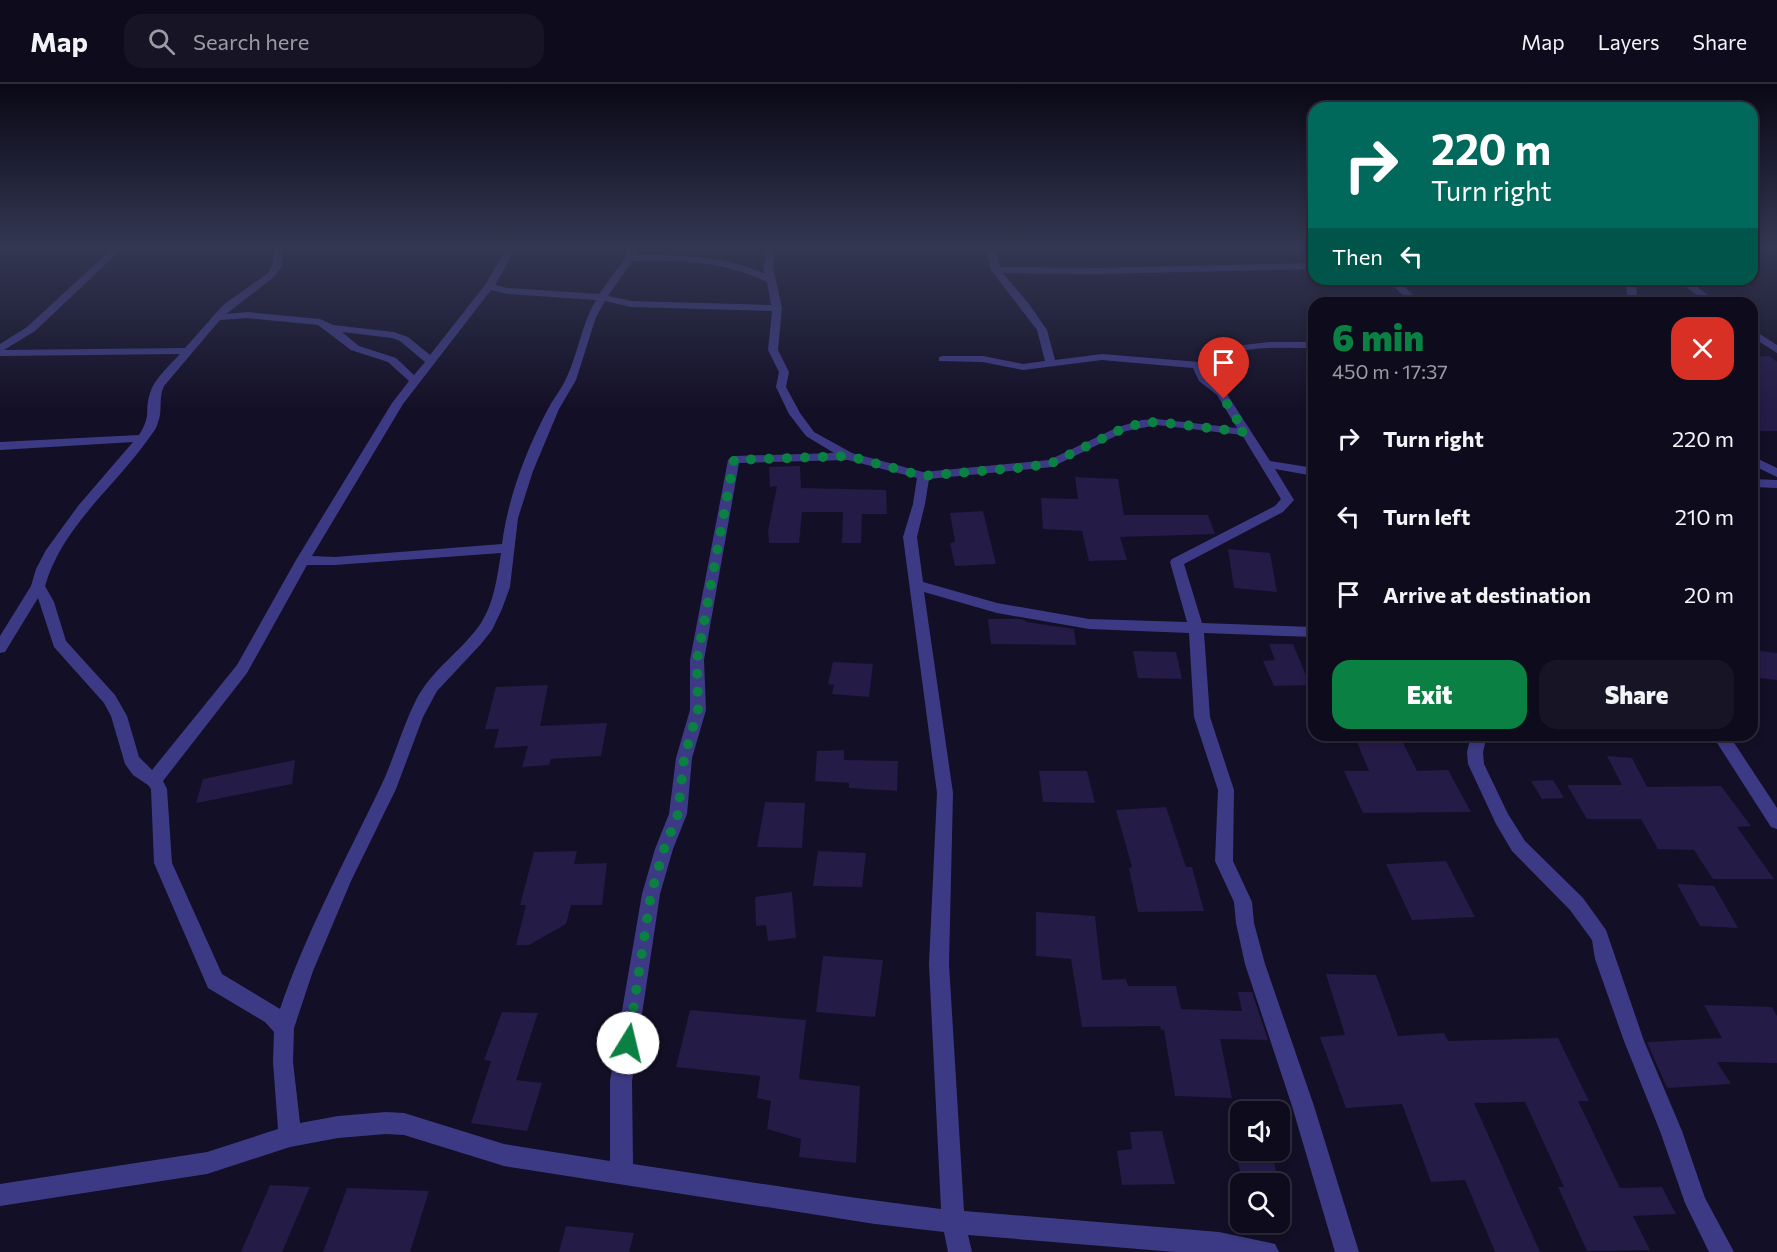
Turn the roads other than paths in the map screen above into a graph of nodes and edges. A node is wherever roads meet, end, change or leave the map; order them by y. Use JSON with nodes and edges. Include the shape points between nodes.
{"nodes":[{"id":1,"x":62,"y":301,"type":"edge"},
{"id":2,"x":235,"y":301,"type":"edge"},
{"id":3,"x":478,"y":301,"type":"edge"},
{"id":4,"x":600,"y":301,"type":"edge"},
{"id":5,"x":617,"y":301,"type":"edge"},
{"id":6,"x":776,"y":301,"type":"edge"},
{"id":7,"x":1021,"y":301,"type":"edge"},
{"id":8,"x":777,"y":308,"type":"junction"},
{"id":9,"x":220,"y":317,"type":"junction"},
{"id":10,"x":331,"y":328,"type":"junction"},
{"id":11,"x":1758,"y":336,"type":"edge"},
{"id":12,"x":1308,"y":345,"type":"edge"},
{"id":13,"x":0,"y":348,"type":"edge"},
{"id":14,"x":1777,"y":350,"type":"edge"},
{"id":15,"x":190,"y":351,"type":"junction"},
{"id":16,"x":0,"y":353,"type":"edge"},
{"id":17,"x":943,"y":359,"type":"dead end"},
{"id":18,"x":430,"y":361,"type":"junction"},
{"id":19,"x":1051,"y":364,"type":"junction"},
{"id":20,"x":1199,"y":365,"type":"junction"},
{"id":21,"x":415,"y":381,"type":"junction"},
{"id":22,"x":1245,"y":432,"type":"junction"},
{"id":23,"x":143,"y":438,"type":"junction"},
{"id":24,"x":0,"y":446,"type":"edge"},
{"id":25,"x":848,"y":456,"type":"junction"},
{"id":26,"x":1758,"y":463,"type":"edge"},
{"id":27,"x":1266,"y":464,"type":"junction"},
{"id":28,"x":1308,"y":471,"type":"edge"},
{"id":29,"x":1777,"y":473,"type":"edge"},
{"id":30,"x":923,"y":476,"type":"junction"},
{"id":31,"x":1758,"y":483,"type":"edge"},
{"id":32,"x":1777,"y":484,"type":"edge"},
{"id":33,"x":507,"y":548,"type":"junction"},
{"id":34,"x":303,"y":560,"type":"junction"},
{"id":35,"x":916,"y":585,"type":"junction"},
{"id":36,"x":38,"y":586,"type":"junction"},
{"id":37,"x":1196,"y":627,"type":"junction"},
{"id":38,"x":1308,"y":632,"type":"edge"},
{"id":39,"x":0,"y":648,"type":"edge"},
{"id":40,"x":1477,"y":741,"type":"edge"},
{"id":41,"x":1724,"y":741,"type":"edge"},
{"id":42,"x":154,"y":780,"type":"junction"},
{"id":43,"x":1777,"y":822,"type":"edge"},
{"id":44,"x":284,"y":1028,"type":"junction"},
{"id":45,"x":290,"y":1136,"type":"junction"},
{"id":46,"x":621,"y":1174,"type":"junction"},
{"id":47,"x":0,"y":1195,"type":"edge"},
{"id":48,"x":953,"y":1222,"type":"junction"},
{"id":49,"x":960,"y":1252,"type":"edge"},
{"id":50,"x":1267,"y":1252,"type":"edge"},
{"id":51,"x":1347,"y":1252,"type":"edge"},
{"id":52,"x":1722,"y":1252,"type":"edge"}],
"edges":[{"from":1,"to":13,"type":"street","via":[[31,329]]},
{"from":2,"to":9,"type":"street"},
{"from":3,"to":18,"type":"street"},
{"from":4,"to":33,"type":"street","via":[[581,343],[571,380],[553,409],[527,471]]},
{"from":5,"to":8,"type":"street"},
{"from":6,"to":8,"type":"street"},
{"from":7,"to":19,"type":"street","via":[[1042,330]]},
{"from":8,"to":25,"type":"street","via":[[773,350],[784,372],[781,387],[810,435]]},
{"from":9,"to":10,"type":"street","via":[[320,322]]},
{"from":9,"to":15,"type":"street"},
{"from":10,"to":18,"type":"street","via":[[394,335]]},
{"from":10,"to":21,"type":"street","via":[[355,348],[392,360]]},
{"from":11,"to":14,"type":"street"},
{"from":12,"to":20,"type":"street","via":[[1265,345],[1219,354]]},
{"from":15,"to":16,"type":"street"},
{"from":15,"to":23,"type":"street","via":[[156,390],[153,422]]},
{"from":17,"to":19,"type":"street","via":[[983,359],[1014,366]]},
{"from":18,"to":21,"type":"street"},
{"from":19,"to":20,"type":"street","via":[[1102,357]]},
{"from":20,"to":22,"type":"street","via":[[1199,374],[1221,393]]},
{"from":21,"to":34,"type":"street"},
{"from":22,"to":27,"type":"street"},
{"from":22,"to":30,"type":"street","via":[[1142,423],[1052,463]]},
{"from":23,"to":24,"type":"street"},
{"from":23,"to":36,"type":"street","via":[[56,544],[43,565]]},
{"from":25,"to":30,"type":"street"},
{"from":25,"to":46,"type":"street","via":[[734,460],[697,660],[698,710],[684,758],[678,814],[651,894],[621,1081]]},
{"from":26,"to":29,"type":"street"},
{"from":27,"to":28,"type":"street"},
{"from":27,"to":37,"type":"street","via":[[1288,500],[1279,509],[1178,562]]},
{"from":30,"to":35,"type":"street","via":[[910,537]]},
{"from":31,"to":32,"type":"street"},
{"from":33,"to":34,"type":"street"},
{"from":33,"to":44,"type":"street","via":[[503,587],[495,609],[476,640],[431,687],[415,717],[395,772],[303,971]]},
{"from":34,"to":42,"type":"street","via":[[242,669]]},
{"from":35,"to":37,"type":"street","via":[[997,608],[1089,624]]},
{"from":35,"to":48,"type":"street","via":[[945,793],[939,964]]},
{"from":36,"to":39,"type":"street"},
{"from":36,"to":42,"type":"street","via":[[60,643],[110,699],[131,759]]},
{"from":37,"to":38,"type":"street"},
{"from":37,"to":51,"type":"street","via":[[1202,717],[1226,790],[1224,861],[1243,902],[1256,964]]},
{"from":40,"to":52,"type":"street","via":[[1473,757],[1509,832],[1584,914],[1603,943],[1605,959],[1696,1203]]},
{"from":41,"to":43,"type":"street"},
{"from":42,"to":44,"type":"street","via":[[159,789],[163,863],[215,981],[266,1010]]},
{"from":44,"to":45,"type":"street"},
{"from":45,"to":46,"type":"street","via":[[338,1127],[404,1124],[504,1155]]},
{"from":45,"to":47,"type":"street","via":[[207,1163]]},
{"from":46,"to":48,"type":"street"},
{"from":48,"to":49,"type":"street"},
{"from":48,"to":50,"type":"street","via":[[1219,1244]]}]}
